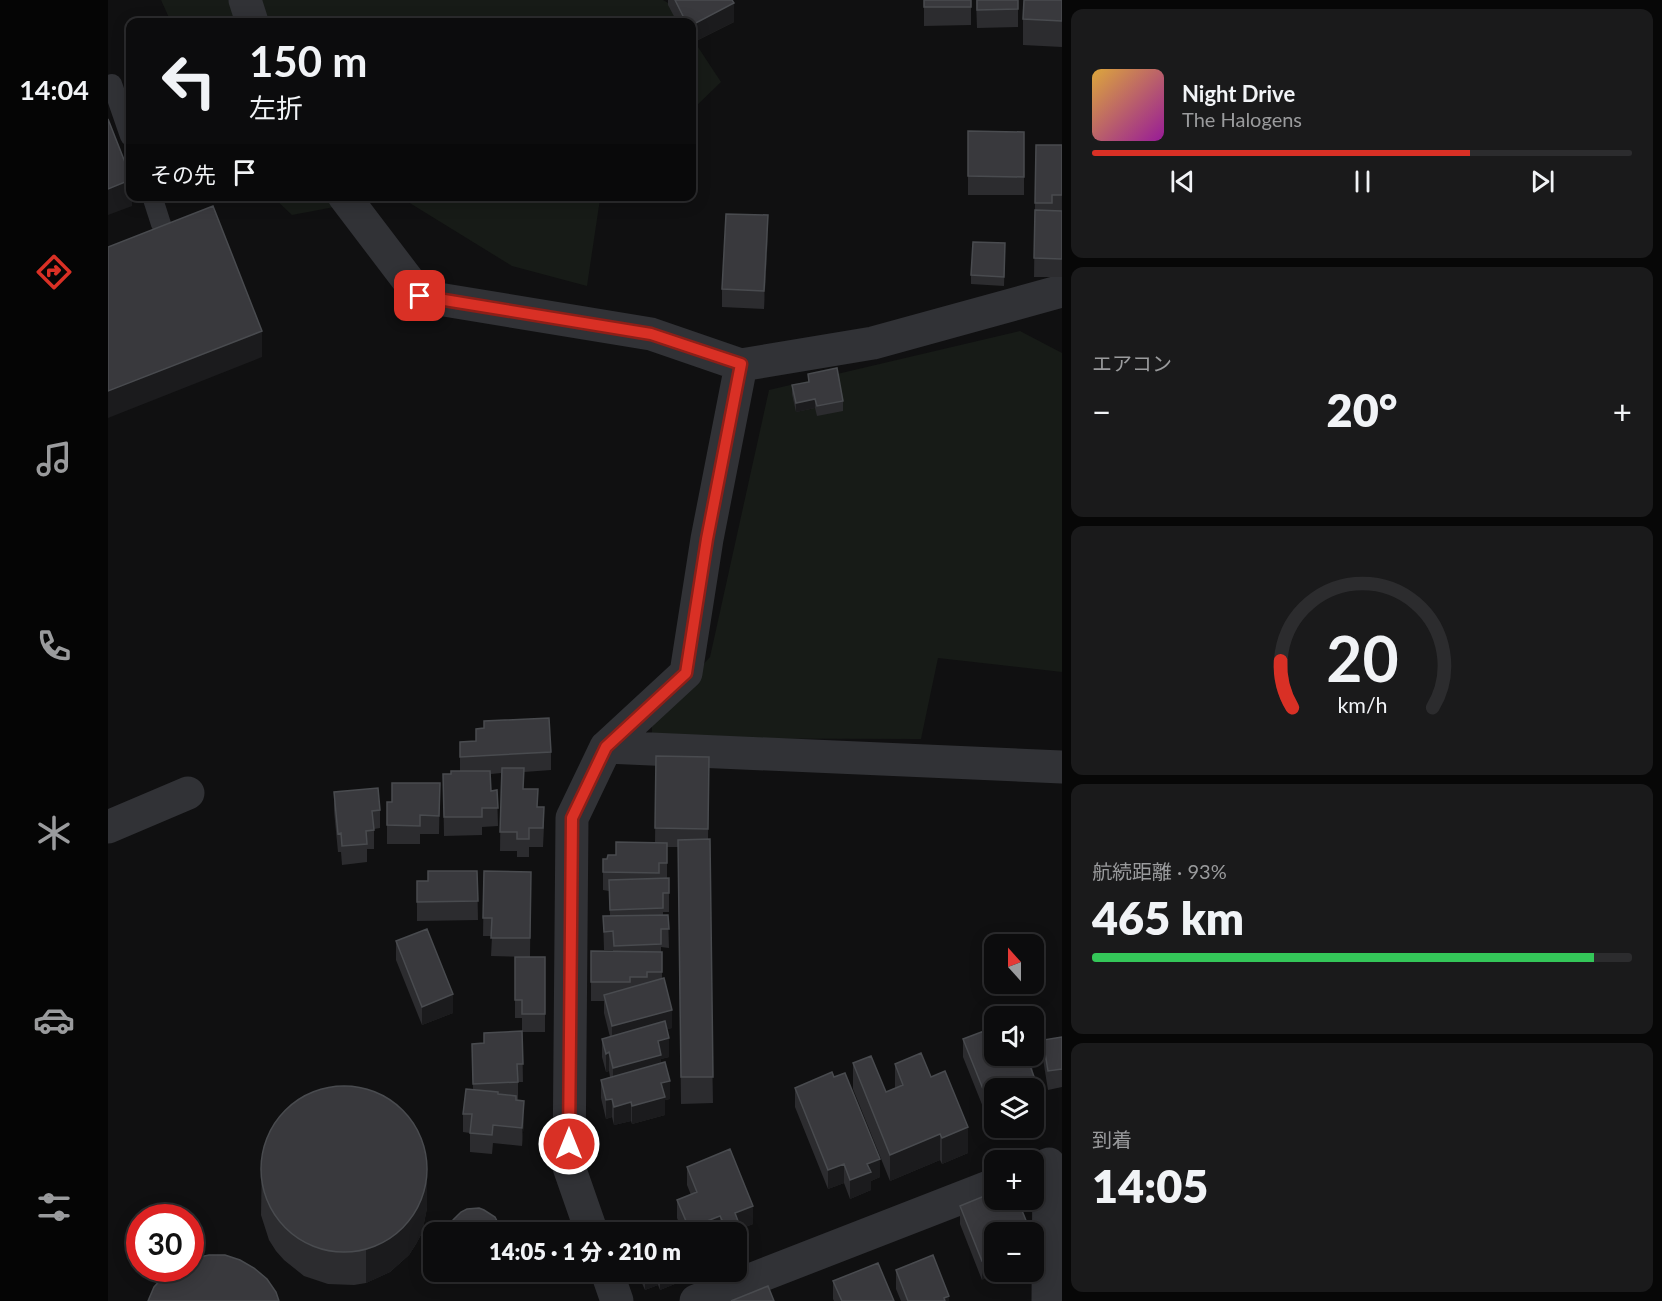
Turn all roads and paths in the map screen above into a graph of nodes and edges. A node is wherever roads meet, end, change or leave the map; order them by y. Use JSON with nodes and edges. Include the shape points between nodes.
{"nodes":[{"id":1,"x":245,"y":0,"type":"edge"},
{"id":2,"x":251,"y":18,"type":"edge"},
{"id":3,"x":108,"y":86,"type":"edge"},
{"id":4,"x":126,"y":124,"type":"edge"},
{"id":5,"x":154,"y":201,"type":"edge"},
{"id":6,"x":348,"y":201,"type":"edge"},
{"id":7,"x":161,"y":224,"type":"edge"},
{"id":8,"x":1062,"y":291,"type":"edge"},
{"id":9,"x":741,"y":364,"type":"junction"},
{"id":10,"x":606,"y":747,"type":"junction"},
{"id":11,"x":1062,"y":767,"type":"edge"},
{"id":12,"x":188,"y":793,"type":"dead end"},
{"id":13,"x":108,"y":827,"type":"edge"},
{"id":14,"x":1044,"y":1166,"type":"edge"},
{"id":15,"x":984,"y":1189,"type":"edge"},
{"id":16,"x":588,"y":1222,"type":"edge"},
{"id":17,"x":610,"y":1282,"type":"edge"},
{"id":18,"x":617,"y":1301,"type":"edge"},
{"id":19,"x":696,"y":1301,"type":"edge"},
{"id":20,"x":1048,"y":1301,"type":"edge"}],
"edges":[{"from":1,"to":2,"type":"street"},
{"from":3,"to":4,"type":"lane","via":[[112,84]]},
{"from":5,"to":7,"type":"lane"},
{"from":6,"to":9,"type":"street","via":[[420,296],[651,334]]},
{"from":8,"to":9,"type":"street","via":[[873,343]]},
{"from":9,"to":10,"type":"street","via":[[686,673]]},
{"from":10,"to":11,"type":"street"},
{"from":10,"to":16,"type":"street","via":[[572,818],[569,1167]]},
{"from":12,"to":13,"type":"street"},
{"from":14,"to":20,"type":"street","via":[[1049,1164]]},
{"from":15,"to":19,"type":"street"},
{"from":17,"to":18,"type":"street"}]}
